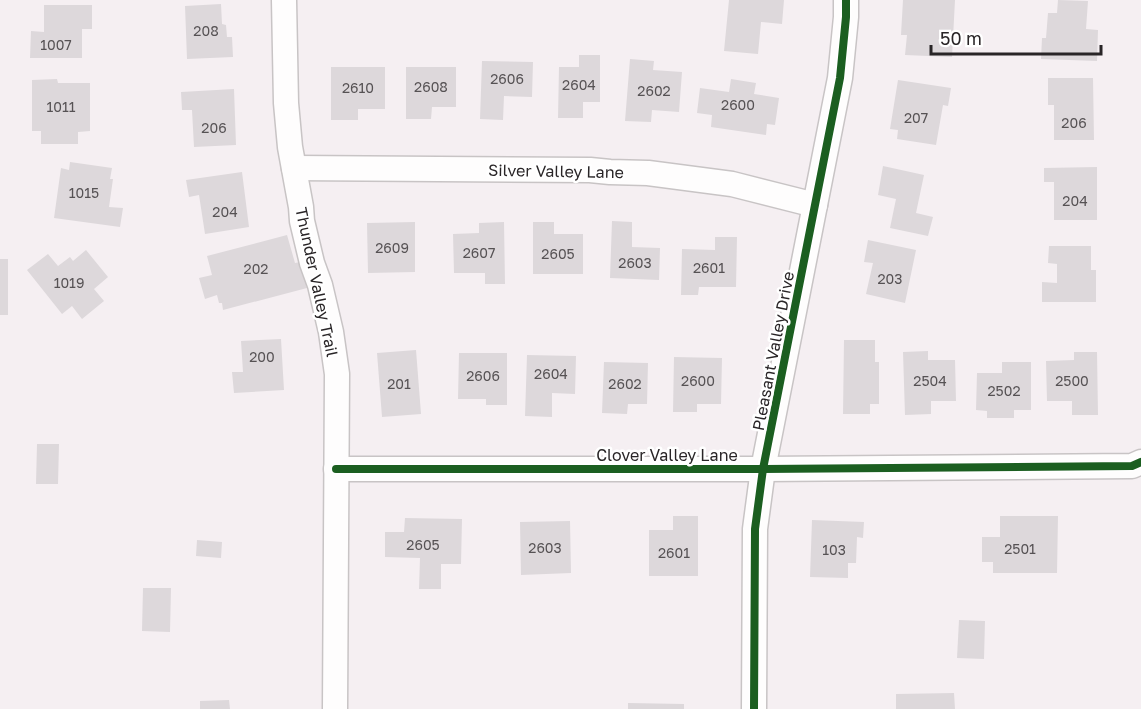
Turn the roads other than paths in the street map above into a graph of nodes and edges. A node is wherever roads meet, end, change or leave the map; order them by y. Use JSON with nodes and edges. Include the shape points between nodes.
{"nodes":[{"id":1,"x":285,"y":0,"type":"edge"},
{"id":2,"x":846,"y":0,"type":"edge"},
{"id":3,"x":294,"y":168,"type":"junction"},
{"id":4,"x":815,"y":205,"type":"junction"},
{"id":5,"x":1141,"y":462,"type":"edge"},
{"id":6,"x":336,"y":469,"type":"junction"},
{"id":7,"x":763,"y":469,"type":"junction"},
{"id":8,"x":335,"y":709,"type":"edge"},
{"id":9,"x":754,"y":709,"type":"edge"}],
"edges":[{"from":1,"to":3,"type":"street","name":"Thunder Valley Trail","via":[[286,103]]},
{"from":2,"to":4,"type":"street","name":"Pleasant Valley Drive","via":[[840,78]]},
{"from":3,"to":4,"type":"street","name":"Silver Valley Lane","via":[[648,173],[732,184]]},
{"from":3,"to":6,"type":"street","name":"Thunder Valley Trail","via":[[337,374]]},
{"from":4,"to":7,"type":"street","name":"Pleasant Valley Drive"},
{"from":5,"to":7,"type":"street","name":"Clover Valley Lane","via":[[1132,466]]},
{"from":6,"to":7,"type":"street","name":"Clover Valley Lane"},
{"from":6,"to":8,"type":"street","name":"Thunder Valley Trail"},
{"from":7,"to":9,"type":"street","name":"Pleasant Valley Drive","via":[[755,530]]}]}
